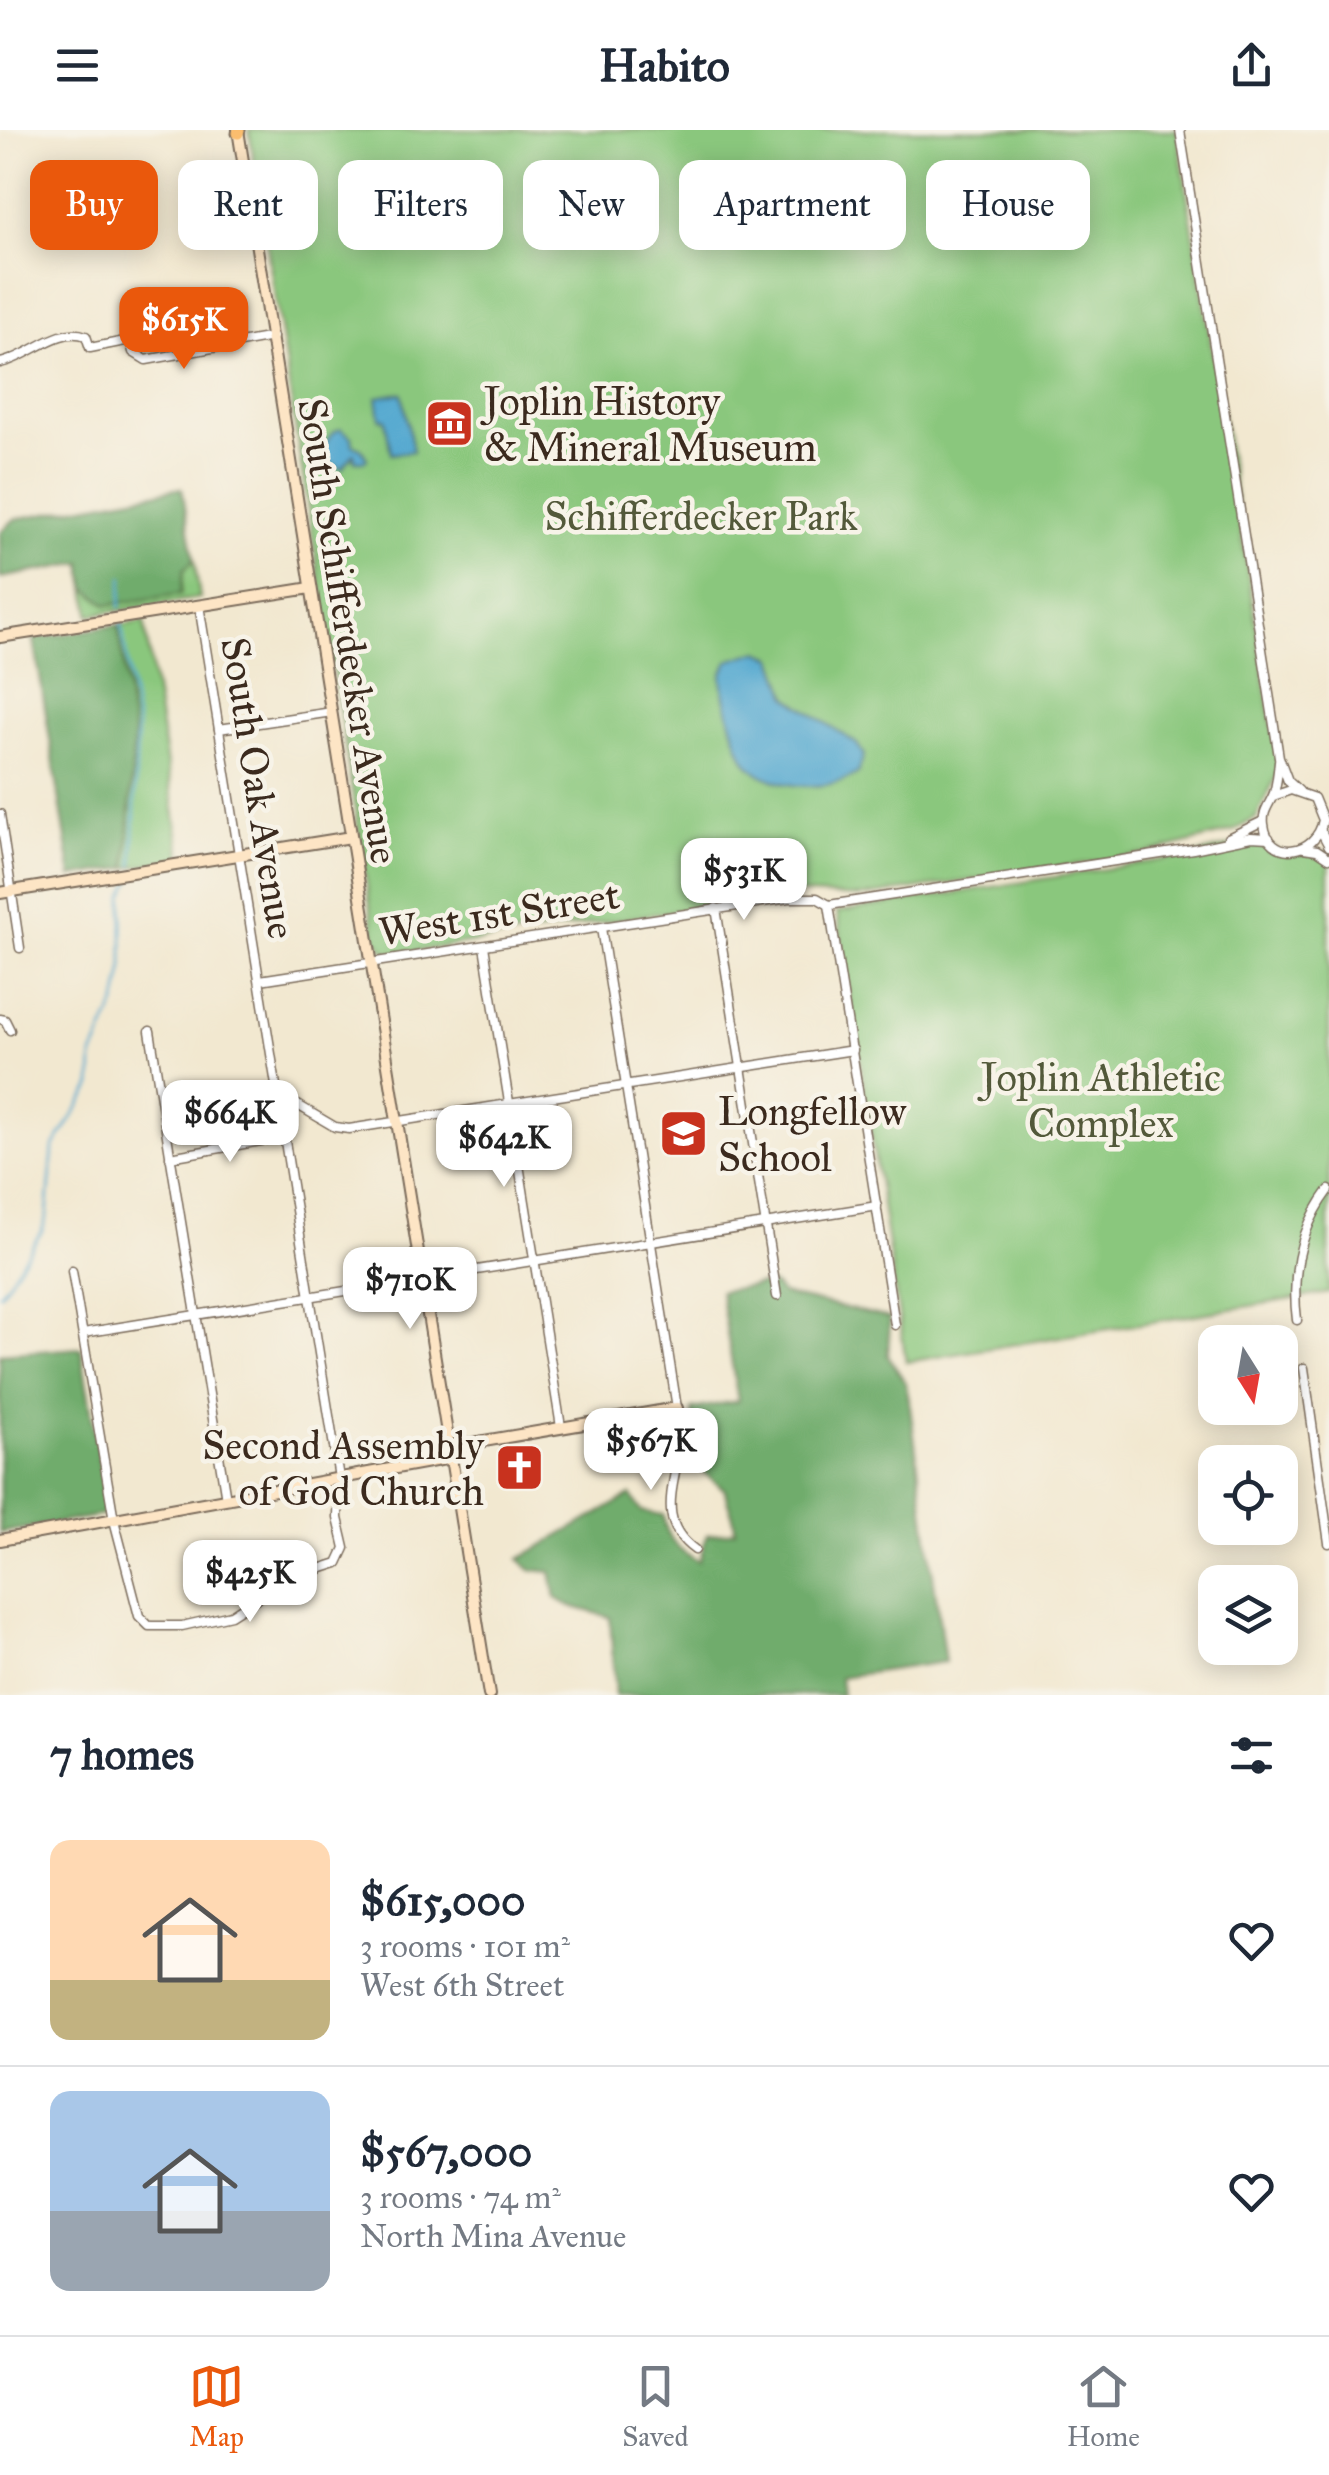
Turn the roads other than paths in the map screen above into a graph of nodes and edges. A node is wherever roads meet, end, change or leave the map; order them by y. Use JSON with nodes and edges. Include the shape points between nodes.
{"nodes":[{"id":1,"x":1180,"y":130,"type":"edge"},
{"id":2,"x":239,"y":131,"type":"edge"},
{"id":3,"x":273,"y":337,"type":"junction"},
{"id":4,"x":0,"y":364,"type":"edge"},
{"id":5,"x":312,"y":588,"type":"junction"},
{"id":6,"x":199,"y":605,"type":"junction"},
{"id":7,"x":0,"y":637,"type":"edge"},
{"id":8,"x":332,"y":712,"type":"junction"},
{"id":9,"x":219,"y":729,"type":"junction"},
{"id":10,"x":1280,"y":756,"type":"junction"},
{"id":11,"x":1299,"y":791,"type":"junction"},
{"id":12,"x":1273,"y":796,"type":"junction"},
{"id":13,"x":0,"y":814,"type":"edge"},
{"id":14,"x":1263,"y":820,"type":"junction"},
{"id":15,"x":1321,"y":832,"type":"junction"},
{"id":16,"x":351,"y":837,"type":"junction"},
{"id":17,"x":1269,"y":838,"type":"junction"},
{"id":18,"x":1220,"y":842,"type":"junction"},
{"id":19,"x":1329,"y":846,"type":"edge"},
{"id":20,"x":1304,"y":848,"type":"junction"},
{"id":21,"x":238,"y":855,"type":"junction"},
{"id":22,"x":1329,"y":858,"type":"edge"},
{"id":23,"x":6,"y":892,"type":"edge"},
{"id":24,"x":830,"y":906,"type":"junction"},
{"id":25,"x":716,"y":908,"type":"junction"},
{"id":26,"x":602,"y":928,"type":"junction"},
{"id":27,"x":484,"y":946,"type":"junction"},
{"id":28,"x":20,"y":948,"type":"dead end"},
{"id":29,"x":372,"y":963,"type":"junction"},
{"id":30,"x":260,"y":980,"type":"junction"},
{"id":31,"x":0,"y":1020,"type":"edge"},
{"id":32,"x":10,"y":1030,"type":"dead end"},
{"id":33,"x":150,"y":1031,"type":"dead end"},
{"id":34,"x":852,"y":1050,"type":"junction"},
{"id":35,"x":741,"y":1067,"type":"junction"},
{"id":36,"x":626,"y":1086,"type":"junction"},
{"id":37,"x":279,"y":1094,"type":"junction"},
{"id":38,"x":509,"y":1104,"type":"junction"},
{"id":39,"x":397,"y":1122,"type":"junction"},
{"id":40,"x":284,"y":1137,"type":"junction"},
{"id":41,"x":170,"y":1157,"type":"junction"},
{"id":42,"x":1329,"y":1190,"type":"edge"},
{"id":43,"x":877,"y":1206,"type":"junction"},
{"id":44,"x":766,"y":1224,"type":"junction"},
{"id":45,"x":651,"y":1242,"type":"junction"},
{"id":46,"x":534,"y":1261,"type":"junction"},
{"id":47,"x":72,"y":1272,"type":"dead end"},
{"id":48,"x":422,"y":1279,"type":"junction"},
{"id":49,"x":310,"y":1296,"type":"junction"},
{"id":50,"x":776,"y":1296,"type":"dead end"},
{"id":51,"x":196,"y":1314,"type":"junction"},
{"id":52,"x":1298,"y":1320,"type":"dead end"},
{"id":53,"x":895,"y":1325,"type":"dead end"},
{"id":54,"x":84,"y":1333,"type":"junction"},
{"id":55,"x":1304,"y":1368,"type":"dead end"},
{"id":56,"x":678,"y":1408,"type":"junction"},
{"id":57,"x":561,"y":1428,"type":"junction"},
{"id":58,"x":450,"y":1452,"type":"junction"},
{"id":59,"x":339,"y":1478,"type":"junction"},
{"id":60,"x":226,"y":1499,"type":"junction"},
{"id":61,"x":114,"y":1520,"type":"junction"},
{"id":62,"x":0,"y":1540,"type":"edge"},
{"id":63,"x":1329,"y":1543,"type":"edge"},
{"id":64,"x":695,"y":1550,"type":"dead end"},
{"id":65,"x":490,"y":1695,"type":"edge"}],
"edges":[{"from":1,"to":10,"type":"street"},
{"from":2,"to":3,"type":"main road","name":"South Schifferdecker Avenue"},
{"from":3,"to":4,"type":"street","via":[[146,360],[130,340],[90,348],[80,332]]},
{"from":3,"to":5,"type":"main road","name":"South Schifferdecker Avenue"},
{"from":5,"to":6,"type":"main road"},
{"from":5,"to":8,"type":"main road","name":"South Schifferdecker Avenue"},
{"from":6,"to":7,"type":"main road"},
{"from":6,"to":9,"type":"street","name":"South Oak Avenue"},
{"from":8,"to":9,"type":"street"},
{"from":8,"to":16,"type":"main road","name":"South Schifferdecker Avenue"},
{"from":9,"to":21,"type":"street","name":"South Oak Avenue"},
{"from":10,"to":11,"type":"street"},
{"from":10,"to":12,"type":"street"},
{"from":11,"to":12,"type":"street"},
{"from":11,"to":15,"type":"street","via":[[1321,808]]},
{"from":12,"to":14,"type":"street"},
{"from":13,"to":23,"type":"street"},
{"from":14,"to":17,"type":"street"},
{"from":14,"to":18,"type":"street","name":"West 1st Street"},
{"from":15,"to":19,"type":"street"},
{"from":15,"to":20,"type":"street"},
{"from":16,"to":21,"type":"main road"},
{"from":16,"to":29,"type":"main road","name":"South Schifferdecker Avenue"},
{"from":17,"to":18,"type":"street","name":"West 1st Street"},
{"from":17,"to":20,"type":"street","via":[[1285,849]]},
{"from":18,"to":24,"type":"street","name":"West 1st Street"},
{"from":20,"to":22,"type":"street"},
{"from":21,"to":23,"type":"main road"},
{"from":21,"to":30,"type":"street","name":"South Oak Avenue"},
{"from":23,"to":28,"type":"street"},
{"from":24,"to":25,"type":"street","name":"West 1st Street","via":[[802,897]]},
{"from":24,"to":34,"type":"street"},
{"from":25,"to":26,"type":"street","name":"West 1st Street"},
{"from":25,"to":35,"type":"street"},
{"from":26,"to":27,"type":"street","name":"West 1st Street"},
{"from":26,"to":36,"type":"street"},
{"from":27,"to":29,"type":"street","name":"West 1st Street"},
{"from":27,"to":38,"type":"street"},
{"from":29,"to":30,"type":"street","name":"West 1st Street"},
{"from":29,"to":39,"type":"main road","name":"South Schifferdecker Avenue"},
{"from":30,"to":37,"type":"street","name":"South Oak Avenue"},
{"from":31,"to":32,"type":"street"},
{"from":33,"to":41,"type":"street"},
{"from":34,"to":35,"type":"street"},
{"from":34,"to":43,"type":"street"},
{"from":35,"to":36,"type":"street"},
{"from":35,"to":44,"type":"street"},
{"from":36,"to":38,"type":"street"},
{"from":36,"to":45,"type":"street"},
{"from":37,"to":39,"type":"street","via":[[335,1127]]},
{"from":37,"to":40,"type":"street","name":"South Oak Avenue"},
{"from":38,"to":39,"type":"street"},
{"from":38,"to":46,"type":"street"},
{"from":39,"to":48,"type":"main road","name":"South Schifferdecker Avenue"},
{"from":40,"to":41,"type":"street"},
{"from":40,"to":49,"type":"street","name":"South Oak Avenue"},
{"from":41,"to":51,"type":"street"},
{"from":42,"to":52,"type":"street","via":[[1299,1252]]},
{"from":43,"to":44,"type":"street"},
{"from":43,"to":53,"type":"street"},
{"from":44,"to":45,"type":"street"},
{"from":44,"to":50,"type":"street"},
{"from":45,"to":46,"type":"street"},
{"from":45,"to":56,"type":"street"},
{"from":46,"to":48,"type":"street"},
{"from":46,"to":57,"type":"street"},
{"from":47,"to":54,"type":"street"},
{"from":48,"to":49,"type":"street"},
{"from":48,"to":58,"type":"main road","name":"South Schifferdecker Avenue"},
{"from":49,"to":51,"type":"street"},
{"from":49,"to":59,"type":"street","name":"South Oak Avenue"},
{"from":51,"to":54,"type":"street"},
{"from":51,"to":60,"type":"street"},
{"from":54,"to":61,"type":"street"},
{"from":55,"to":63,"type":"street"},
{"from":56,"to":57,"type":"main road"},
{"from":56,"to":64,"type":"street","via":[[670,1515]]},
{"from":57,"to":58,"type":"main road"},
{"from":58,"to":59,"type":"main road"},
{"from":58,"to":65,"type":"main road","name":"South Schifferdecker Avenue"},
{"from":59,"to":60,"type":"main road"},
{"from":59,"to":61,"type":"street","name":"South Oak Avenue","via":[[345,1548],[338,1563],[285,1580],[231,1615],[182,1626],[149,1626],[139,1616]]},
{"from":60,"to":61,"type":"main road"},
{"from":61,"to":62,"type":"main road"}]}
